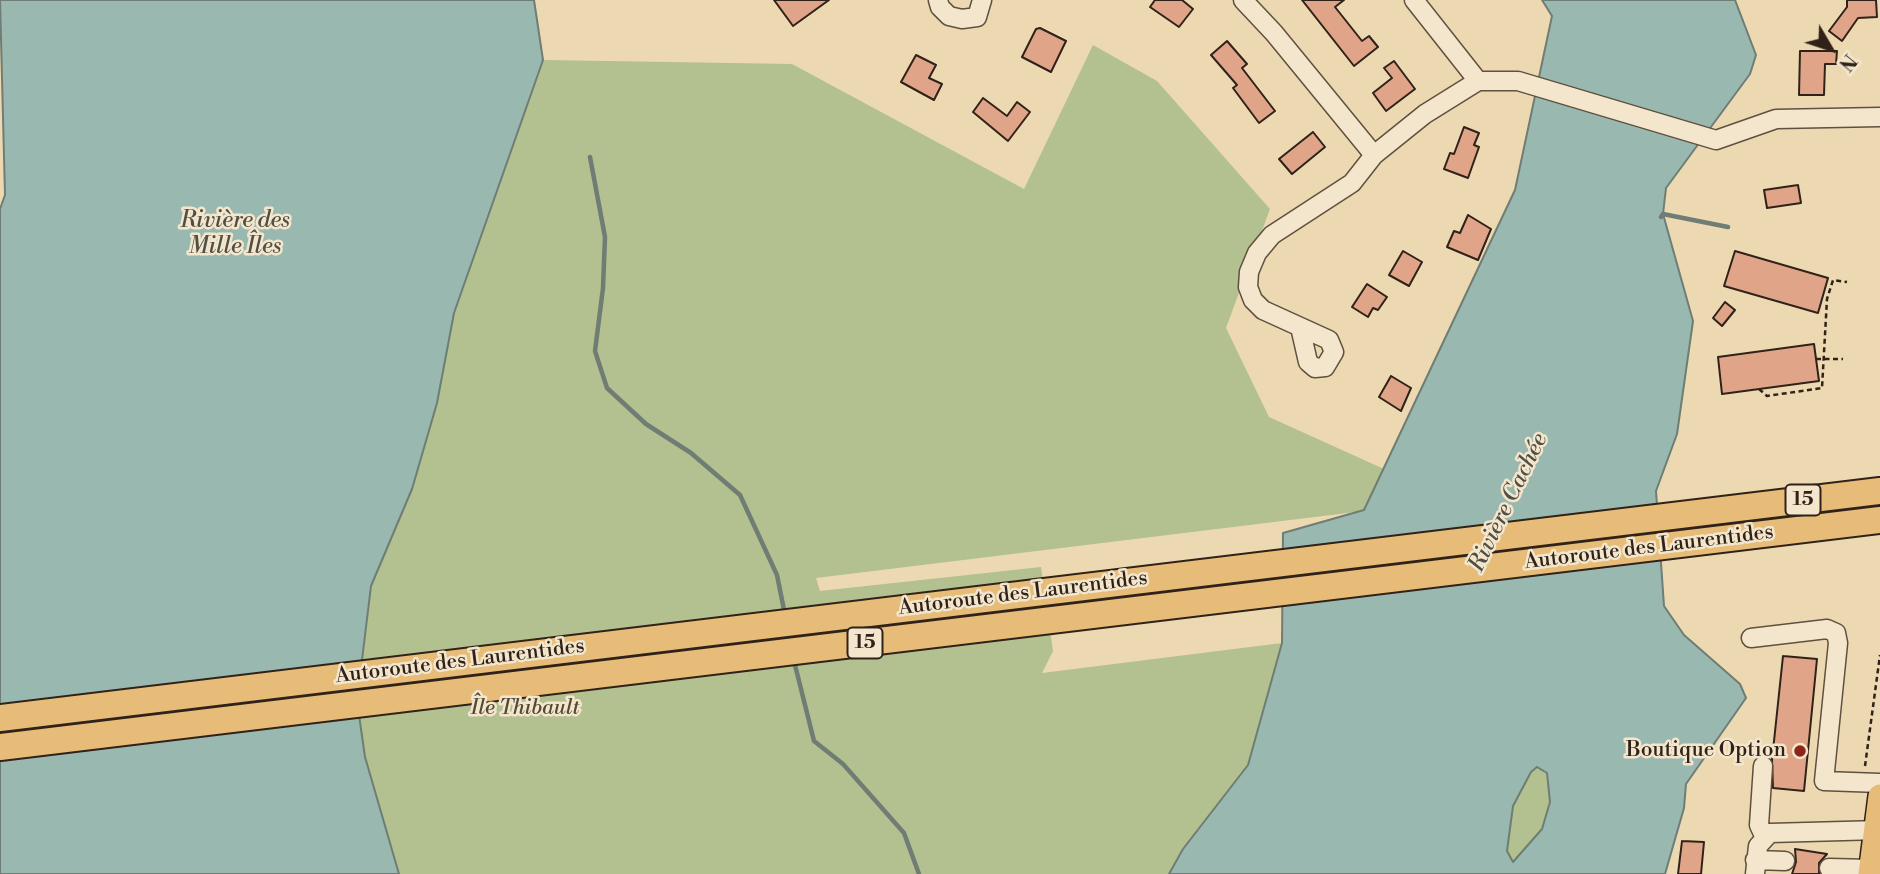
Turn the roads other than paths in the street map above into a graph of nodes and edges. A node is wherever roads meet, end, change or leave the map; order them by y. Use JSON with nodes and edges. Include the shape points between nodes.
{"nodes":[{"id":1,"x":938,"y":0,"type":"edge"},
{"id":2,"x":982,"y":0,"type":"edge"},
{"id":3,"x":1243,"y":0,"type":"edge"},
{"id":4,"x":1414,"y":0,"type":"edge"},
{"id":5,"x":1478,"y":81,"type":"junction"},
{"id":6,"x":1880,"y":117,"type":"edge"},
{"id":7,"x":1374,"y":155,"type":"junction"},
{"id":8,"x":1300,"y":327,"type":"dead end"},
{"id":9,"x":1880,"y":491,"type":"edge"},
{"id":10,"x":1880,"y":520,"type":"edge"},
{"id":11,"x":1751,"y":638,"type":"dead end"},
{"id":12,"x":0,"y":718,"type":"edge"},
{"id":13,"x":0,"y":747,"type":"edge"},
{"id":14,"x":1763,"y":766,"type":"dead end"},
{"id":15,"x":1880,"y":783,"type":"edge"},
{"id":16,"x":1880,"y":796,"type":"edge"},
{"id":17,"x":1877,"y":830,"type":"edge"},
{"id":18,"x":1764,"y":836,"type":"junction"},
{"id":19,"x":1785,"y":861,"type":"dead end"},
{"id":20,"x":1755,"y":867,"type":"edge"},
{"id":21,"x":1829,"y":868,"type":"dead end"},
{"id":22,"x":1870,"y":872,"type":"edge"}],
"edges":[{"from":1,"to":2,"type":"street","via":[[949,16],[962,19],[977,17]]},
{"from":3,"to":7,"type":"street"},
{"from":4,"to":5,"type":"street"},
{"from":5,"to":6,"type":"street","via":[[1518,81],[1700,137],[1724,139],[1779,119]]},
{"from":5,"to":7,"type":"street","via":[[1425,114]]},
{"from":7,"to":8,"type":"street","via":[[1352,183],[1272,235],[1257,253],[1249,272],[1253,300]]},
{"from":9,"to":12,"type":"highway","name":"Autoroute des Laurentides","number":"15"},
{"from":10,"to":13,"type":"highway","name":"Autoroute des Laurentides","number":"15"},
{"from":11,"to":15,"type":"street","via":[[1827,629],[1836,633],[1824,781]]},
{"from":14,"to":18,"type":"street","via":[[1759,825]]},
{"from":16,"to":17,"type":"main road"},
{"from":17,"to":18,"type":"street","via":[[1785,831]]},
{"from":17,"to":22,"type":"main road"},
{"from":18,"to":20,"type":"street"},
{"from":19,"to":20,"type":"street"},
{"from":21,"to":22,"type":"street"}]}
